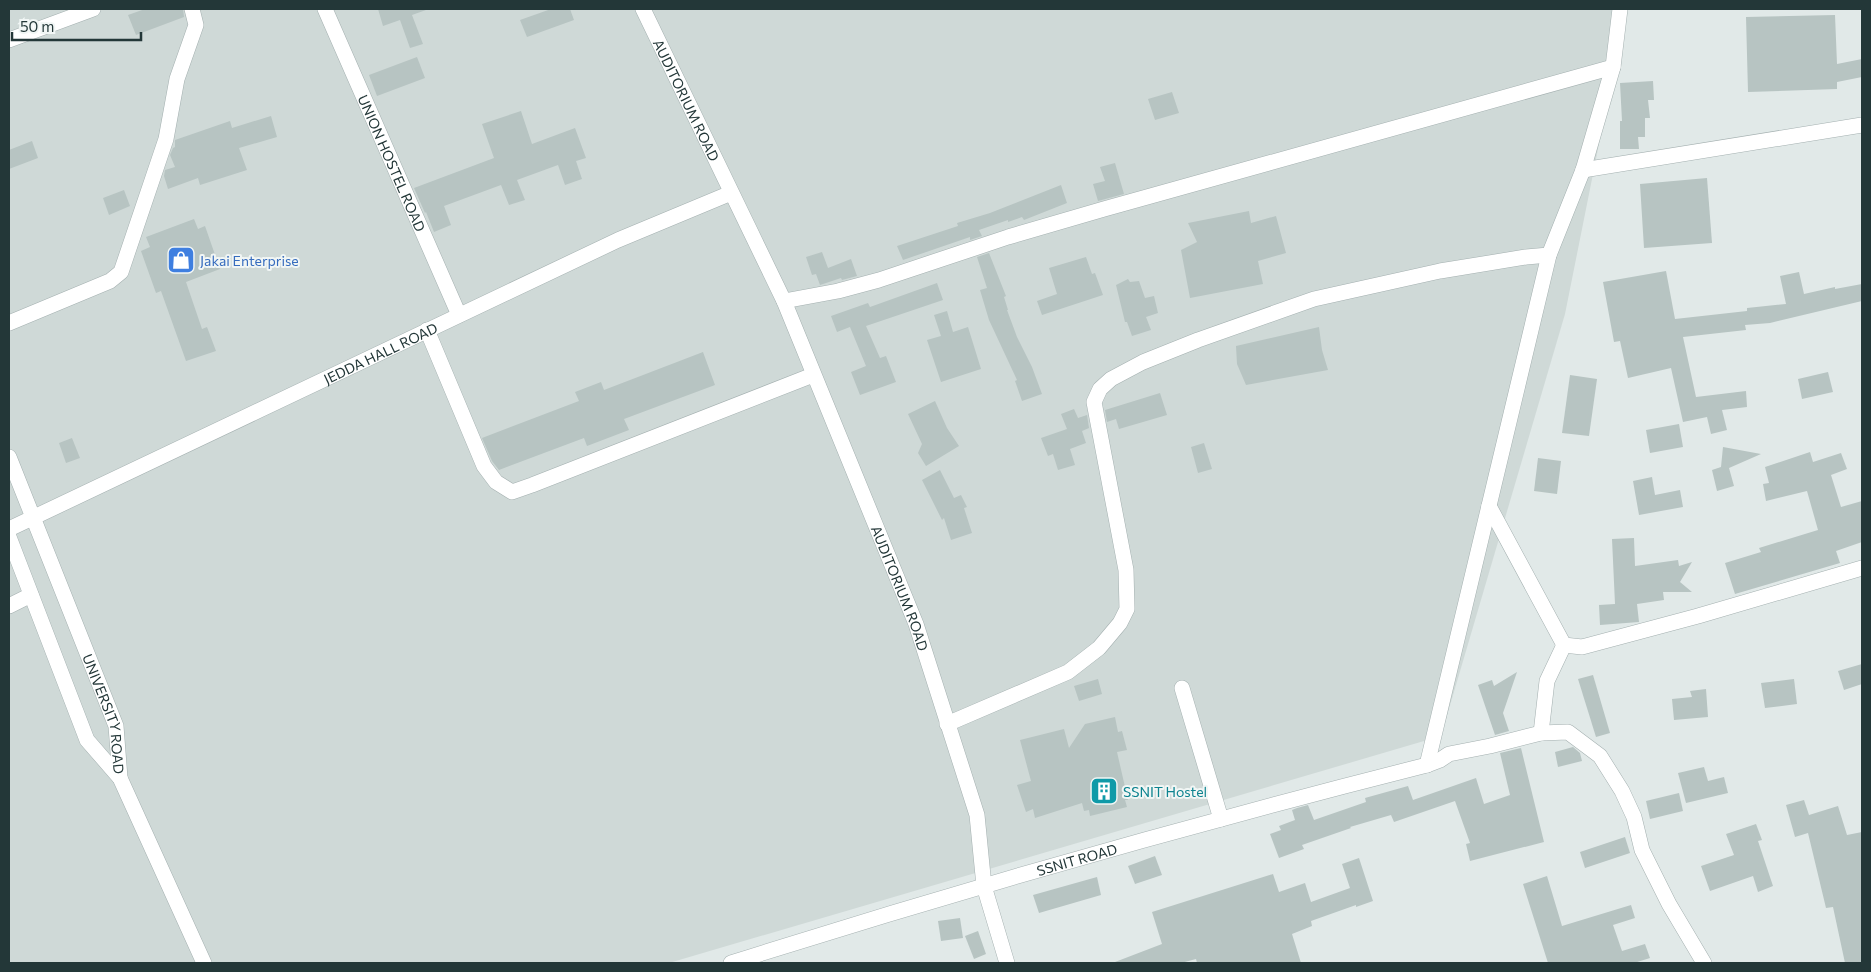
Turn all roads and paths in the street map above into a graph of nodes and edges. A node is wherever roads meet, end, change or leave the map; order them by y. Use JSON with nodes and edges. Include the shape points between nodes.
{"nodes":[{"id":1,"x":93,"y":9,"type":"edge"},
{"id":2,"x":192,"y":9,"type":"edge"},
{"id":3,"x":325,"y":9,"type":"edge"},
{"id":4,"x":643,"y":9,"type":"edge"},
{"id":5,"x":1620,"y":9,"type":"edge"},
{"id":6,"x":9,"y":40,"type":"edge"},
{"id":7,"x":1613,"y":66,"type":"junction"},
{"id":8,"x":1862,"y":125,"type":"edge"},
{"id":9,"x":1583,"y":170,"type":"junction"},
{"id":10,"x":731,"y":193,"type":"junction"},
{"id":11,"x":1549,"y":255,"type":"junction"},
{"id":12,"x":784,"y":301,"type":"junction"},
{"id":13,"x":459,"y":315,"type":"junction"},
{"id":14,"x":9,"y":323,"type":"edge"},
{"id":15,"x":427,"y":330,"type":"junction"},
{"id":16,"x":813,"y":375,"type":"junction"},
{"id":17,"x":9,"y":457,"type":"edge"},
{"id":18,"x":1489,"y":506,"type":"junction"},
{"id":19,"x":33,"y":518,"type":"junction"},
{"id":20,"x":9,"y":529,"type":"edge"},
{"id":21,"x":9,"y":537,"type":"edge"},
{"id":22,"x":1862,"y":568,"type":"edge"},
{"id":23,"x":31,"y":594,"type":"junction"},
{"id":24,"x":9,"y":606,"type":"edge"},
{"id":25,"x":1564,"y":644,"type":"junction"},
{"id":26,"x":1182,"y":688,"type":"dead end"},
{"id":27,"x":947,"y":724,"type":"junction"},
{"id":28,"x":1541,"y":732,"type":"junction"},
{"id":29,"x":1427,"y":765,"type":"junction"},
{"id":30,"x":120,"y":778,"type":"junction"},
{"id":31,"x":1221,"y":819,"type":"junction"},
{"id":32,"x":984,"y":886,"type":"junction"},
{"id":33,"x":204,"y":963,"type":"edge"},
{"id":34,"x":731,"y":963,"type":"edge"},
{"id":35,"x":1007,"y":963,"type":"edge"},
{"id":36,"x":1704,"y":963,"type":"edge"}],
"edges":[{"from":1,"to":6,"type":"street"},
{"from":2,"to":14,"type":"street","via":[[196,25],[177,79],[166,140],[121,272],[110,281]]},
{"from":3,"to":13,"type":"street","name":"UNION HOSTEL ROAD"},
{"from":4,"to":10,"type":"street","name":"AUDITORIUM ROAD"},
{"from":5,"to":7,"type":"street"},
{"from":7,"to":9,"type":"street"},
{"from":7,"to":12,"type":"street","via":[[1008,237],[878,280]]},
{"from":8,"to":9,"type":"street"},
{"from":9,"to":11,"type":"street"},
{"from":10,"to":12,"type":"street","name":"AUDITORIUM ROAD"},
{"from":10,"to":13,"type":"street","name":"JEDDA HALL ROAD","via":[[618,240]]},
{"from":11,"to":18,"type":"street"},
{"from":11,"to":27,"type":"street","via":[[1440,271],[1314,299],[1198,340],[1111,379],[1100,389],[1094,402],[1126,570],[1127,609],[1120,623],[1098,648],[1068,672]]},
{"from":12,"to":16,"type":"street","name":"AUDITORIUM ROAD"},
{"from":13,"to":15,"type":"street","name":"JEDDA HALL ROAD"},
{"from":15,"to":16,"type":"street","via":[[484,466],[496,482],[512,492]]},
{"from":15,"to":19,"type":"street","name":"JEDDA HALL ROAD"},
{"from":16,"to":27,"type":"street","name":"AUDITORIUM ROAD","via":[[916,624]]},
{"from":17,"to":19,"type":"street","name":"UNIVERSITY ROAD"},
{"from":18,"to":25,"type":"street"},
{"from":18,"to":29,"type":"street"},
{"from":19,"to":20,"type":"street","name":"JEDDA HALL ROAD"},
{"from":19,"to":30,"type":"street","name":"UNIVERSITY ROAD","via":[[116,726]]},
{"from":21,"to":23,"type":"street","name":"UNIVERSITY ROAD"},
{"from":22,"to":25,"type":"street","via":[[1582,647]]},
{"from":23,"to":24,"type":"street"},
{"from":23,"to":30,"type":"street","name":"UNIVERSITY ROAD","via":[[87,740]]},
{"from":25,"to":28,"type":"street","via":[[1547,680]]},
{"from":26,"to":31,"type":"street"},
{"from":27,"to":32,"type":"street","name":"AUDITORIUM ROAD","via":[[977,815]]},
{"from":28,"to":29,"type":"street","name":"SSNIT ROAD","via":[[1449,754]]},
{"from":28,"to":36,"type":"street","name":"SSNIT ROAD","via":[[1568,732],[1600,756],[1622,791],[1634,818],[1642,850],[1669,904]]},
{"from":29,"to":31,"type":"street","name":"SSNIT ROAD"},
{"from":30,"to":33,"type":"street"},
{"from":31,"to":32,"type":"street","name":"SSNIT ROAD"},
{"from":32,"to":34,"type":"street","name":"SSNIT ROAD"},
{"from":32,"to":35,"type":"street","name":"AUDITORIUM ROAD"}]}
